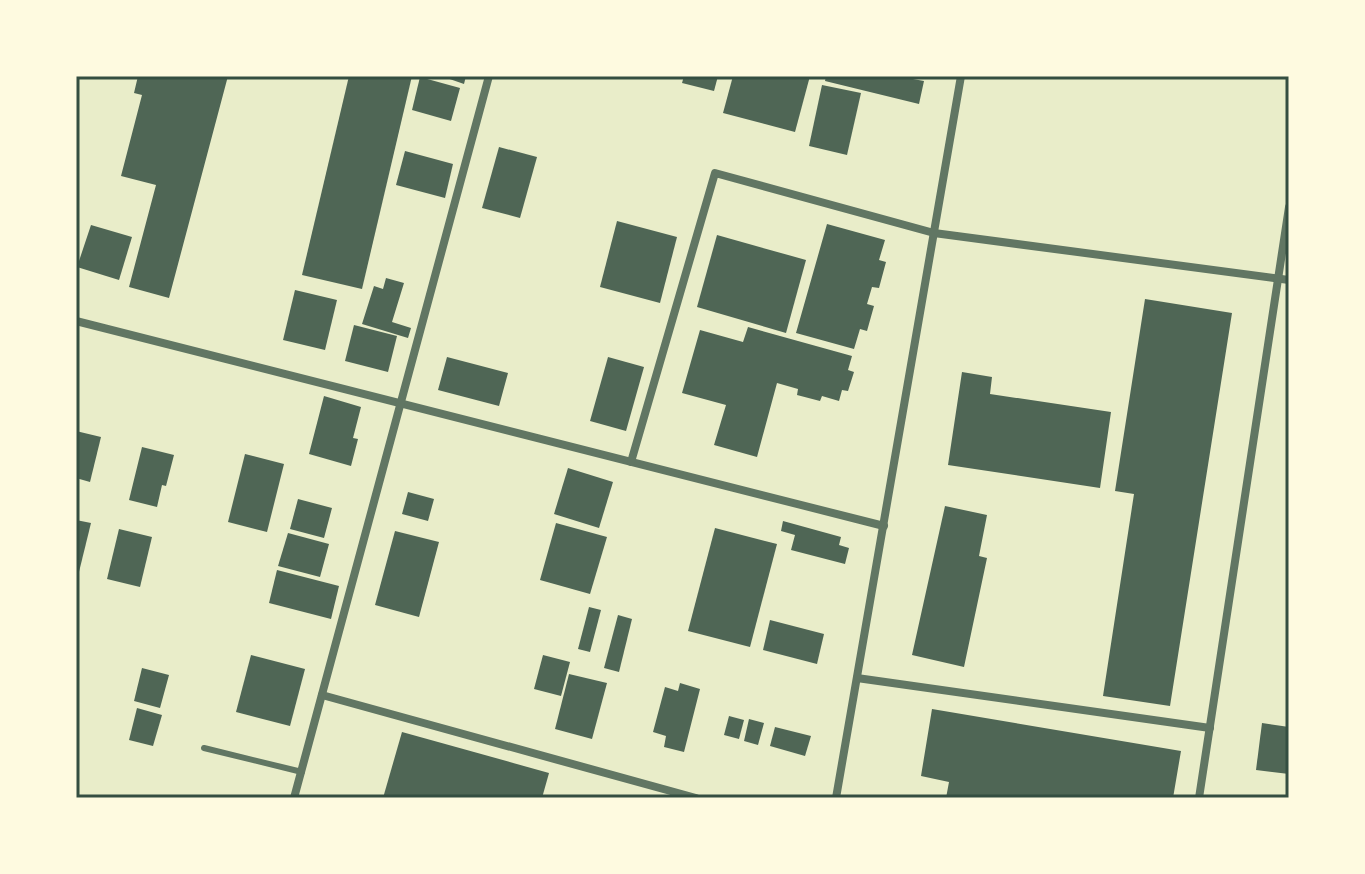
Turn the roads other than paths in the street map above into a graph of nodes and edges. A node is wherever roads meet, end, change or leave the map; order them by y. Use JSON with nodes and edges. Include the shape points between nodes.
{"nodes":[{"id":1,"x":489,"y":76,"type":"edge"},
{"id":2,"x":961,"y":76,"type":"edge"},
{"id":3,"x":1289,"y":207,"type":"edge"},
{"id":4,"x":934,"y":233,"type":"junction"},
{"id":5,"x":1278,"y":279,"type":"junction"},
{"id":6,"x":1289,"y":280,"type":"edge"},
{"id":7,"x":76,"y":321,"type":"edge"},
{"id":8,"x":401,"y":404,"type":"junction"},
{"id":9,"x":631,"y":462,"type":"junction"},
{"id":10,"x":884,"y":526,"type":"junction"},
{"id":11,"x":857,"y":678,"type":"junction"},
{"id":12,"x":322,"y":695,"type":"junction"},
{"id":13,"x":1210,"y":728,"type":"junction"},
{"id":14,"x":204,"y":748,"type":"dead end"},
{"id":15,"x":302,"y":772,"type":"junction"},
{"id":16,"x":294,"y":798,"type":"edge"},
{"id":17,"x":696,"y":798,"type":"edge"},
{"id":18,"x":836,"y":798,"type":"edge"},
{"id":19,"x":1199,"y":798,"type":"edge"}],
"edges":[{"from":1,"to":8,"type":"street"},
{"from":2,"to":4,"type":"street"},
{"from":3,"to":5,"type":"street"},
{"from":4,"to":5,"type":"street"},
{"from":4,"to":9,"type":"street","via":[[715,173]]},
{"from":4,"to":10,"type":"street"},
{"from":5,"to":6,"type":"street"},
{"from":5,"to":13,"type":"street"},
{"from":7,"to":8,"type":"street"},
{"from":8,"to":9,"type":"street"},
{"from":8,"to":12,"type":"street"},
{"from":9,"to":10,"type":"street"},
{"from":10,"to":11,"type":"street"},
{"from":11,"to":13,"type":"street"},
{"from":11,"to":18,"type":"street"},
{"from":12,"to":15,"type":"street"},
{"from":12,"to":17,"type":"street"},
{"from":13,"to":19,"type":"street"},
{"from":14,"to":15,"type":"lane"},
{"from":15,"to":16,"type":"street"}]}
